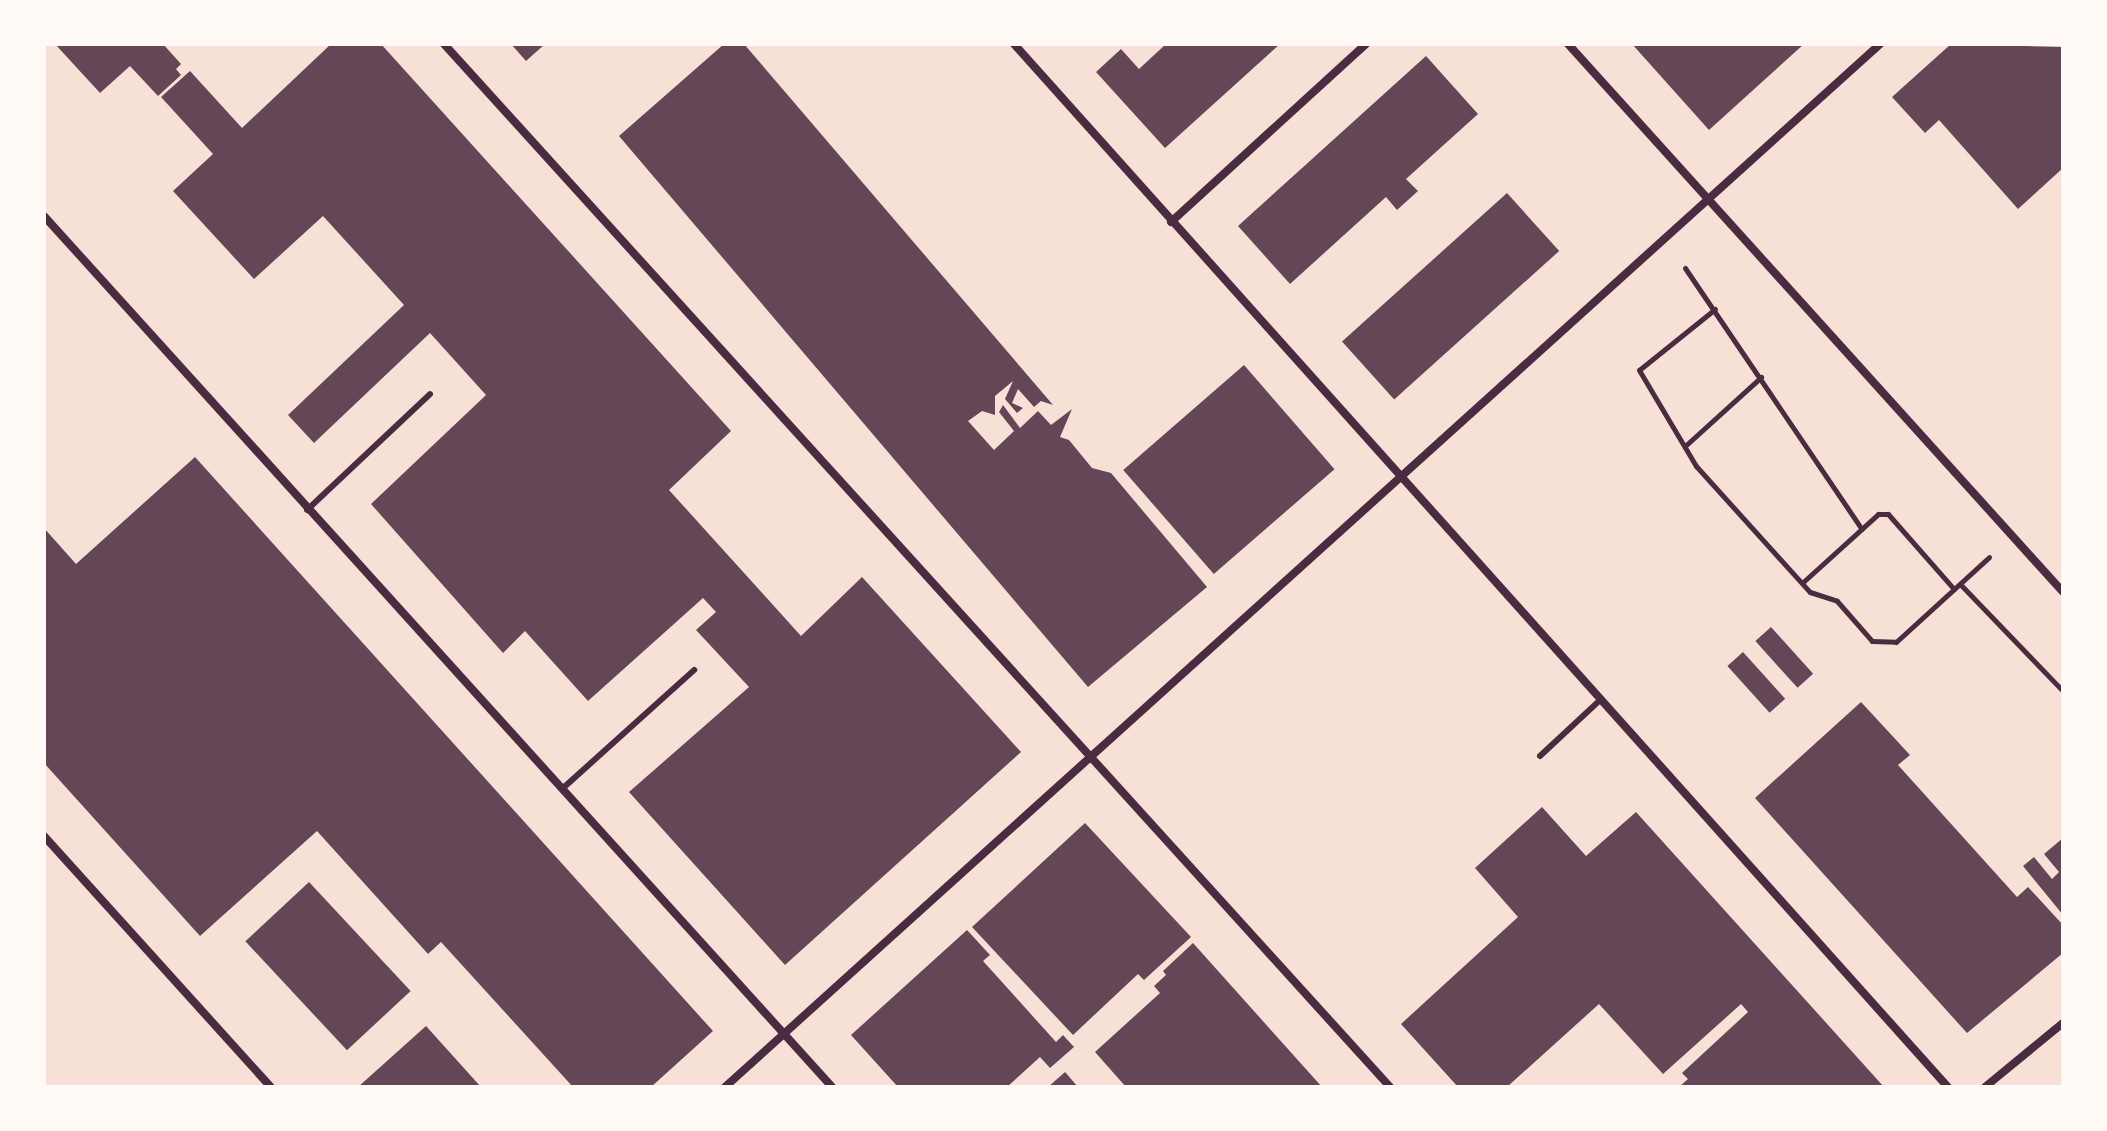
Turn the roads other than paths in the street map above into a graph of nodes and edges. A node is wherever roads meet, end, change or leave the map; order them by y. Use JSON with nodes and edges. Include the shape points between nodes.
{"nodes":[{"id":1,"x":444,"y":44,"type":"edge"},
{"id":2,"x":1014,"y":44,"type":"edge"},
{"id":3,"x":1366,"y":44,"type":"edge"},
{"id":4,"x":1568,"y":44,"type":"edge"},
{"id":5,"x":1880,"y":44,"type":"edge"},
{"id":6,"x":1708,"y":199,"type":"junction"},
{"id":7,"x":44,"y":216,"type":"edge"},
{"id":8,"x":1171,"y":222,"type":"junction"},
{"id":9,"x":430,"y":394,"type":"dead end"},
{"id":10,"x":1399,"y":476,"type":"junction"},
{"id":11,"x":307,"y":510,"type":"junction"},
{"id":12,"x":2063,"y":592,"type":"edge"},
{"id":13,"x":694,"y":670,"type":"dead end"},
{"id":14,"x":1600,"y":700,"type":"junction"},
{"id":15,"x":1090,"y":756,"type":"junction"},
{"id":16,"x":1540,"y":756,"type":"dead end"},
{"id":17,"x":562,"y":789,"type":"junction"},
{"id":18,"x":44,"y":836,"type":"edge"},
{"id":19,"x":2063,"y":1023,"type":"edge"},
{"id":20,"x":784,"y":1034,"type":"junction"},
{"id":21,"x":271,"y":1087,"type":"edge"},
{"id":22,"x":725,"y":1087,"type":"edge"},
{"id":23,"x":832,"y":1087,"type":"edge"},
{"id":24,"x":1390,"y":1087,"type":"edge"},
{"id":25,"x":1948,"y":1087,"type":"edge"},
{"id":26,"x":1985,"y":1087,"type":"edge"}],
"edges":[{"from":1,"to":15,"type":"street"},
{"from":2,"to":8,"type":"street"},
{"from":3,"to":8,"type":"street"},
{"from":4,"to":6,"type":"street"},
{"from":5,"to":6,"type":"street"},
{"from":6,"to":10,"type":"street"},
{"from":6,"to":12,"type":"street"},
{"from":7,"to":11,"type":"street"},
{"from":8,"to":10,"type":"street"},
{"from":9,"to":11,"type":"lane"},
{"from":10,"to":14,"type":"street"},
{"from":10,"to":15,"type":"street"},
{"from":11,"to":17,"type":"street"},
{"from":13,"to":17,"type":"lane"},
{"from":14,"to":16,"type":"lane"},
{"from":14,"to":25,"type":"street"},
{"from":15,"to":20,"type":"street"},
{"from":15,"to":24,"type":"street"},
{"from":17,"to":20,"type":"street"},
{"from":18,"to":21,"type":"street"},
{"from":19,"to":26,"type":"street"},
{"from":20,"to":22,"type":"street"},
{"from":20,"to":23,"type":"street"}]}
